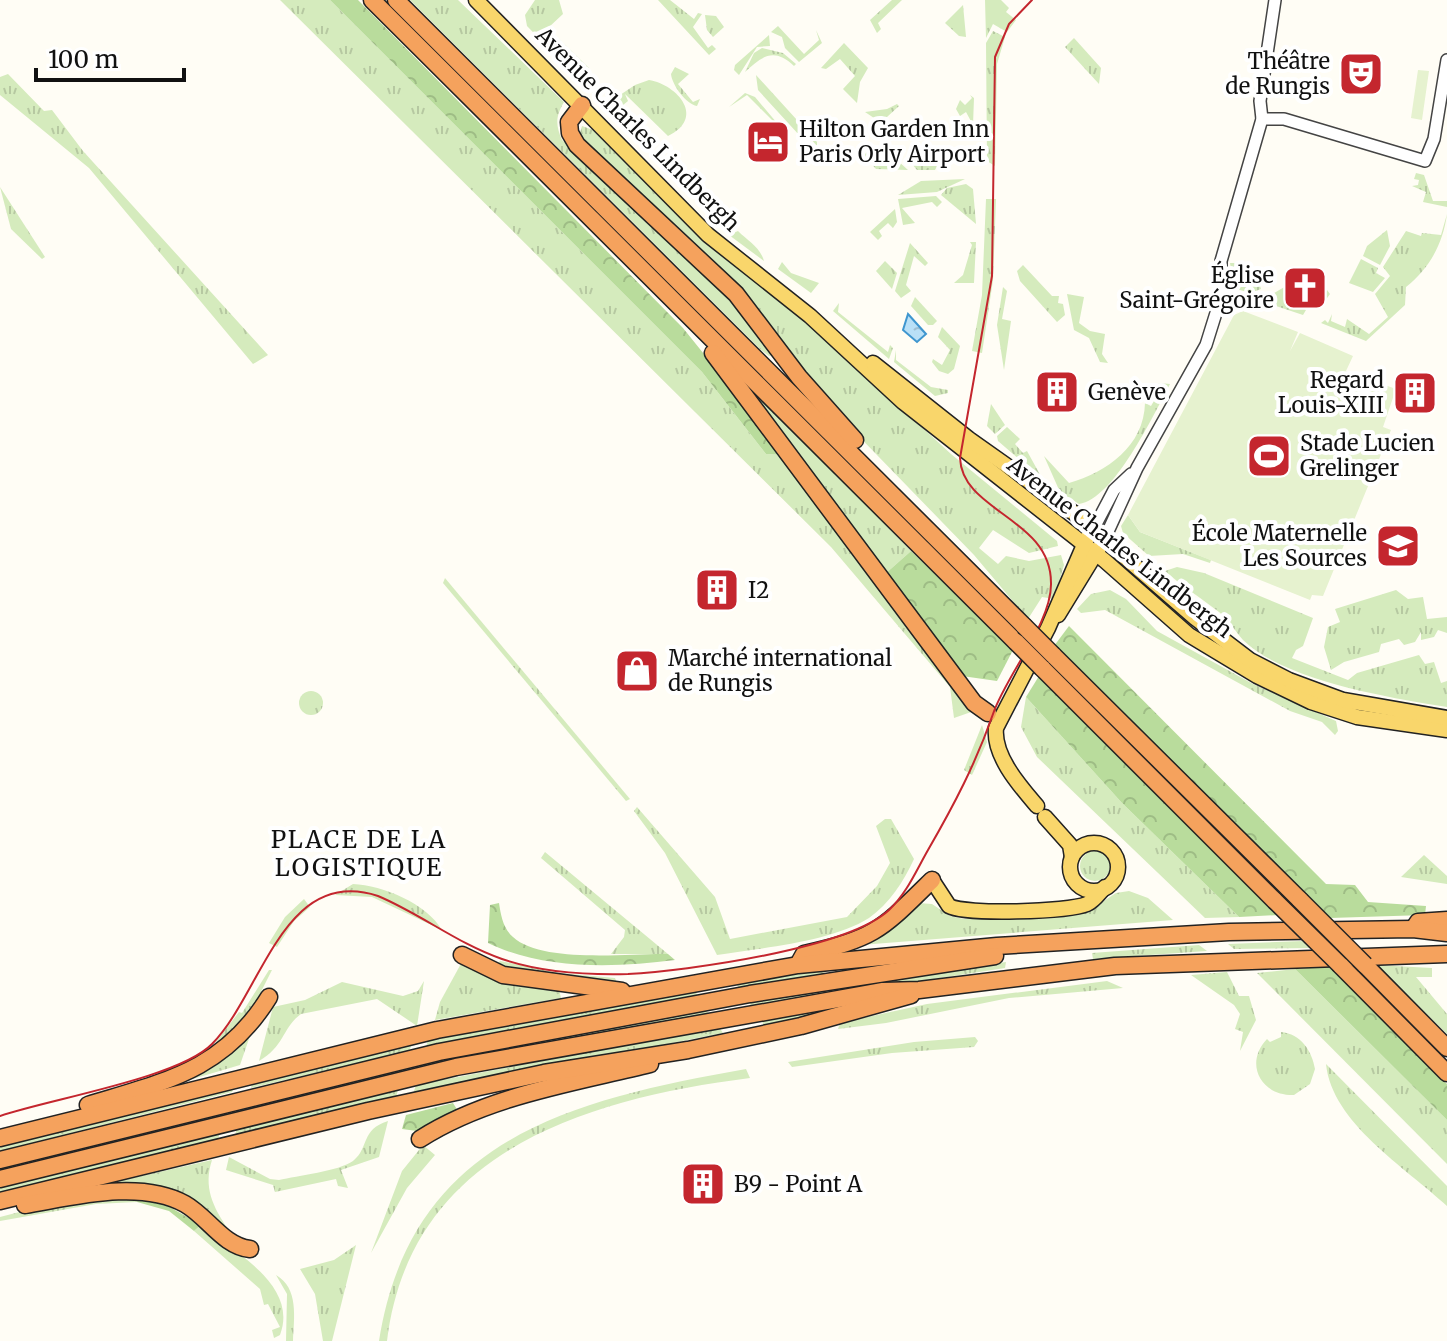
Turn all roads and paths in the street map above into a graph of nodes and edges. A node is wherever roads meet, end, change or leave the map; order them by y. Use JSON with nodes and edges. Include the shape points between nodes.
{"nodes":[{"id":1,"x":372,"y":0,"type":"edge"},
{"id":2,"x":396,"y":0,"type":"edge"},
{"id":3,"x":476,"y":0,"type":"edge"},
{"id":4,"x":1275,"y":0,"type":"edge"},
{"id":5,"x":1447,"y":60,"type":"edge"},
{"id":6,"x":582,"y":105,"type":"junction"},
{"id":7,"x":1262,"y":119,"type":"junction"},
{"id":8,"x":810,"y":316,"type":"junction"},
{"id":9,"x":708,"y":337,"type":"junction"},
{"id":10,"x":896,"y":495,"type":"junction"},
{"id":11,"x":1099,"y":533,"type":"junction"},
{"id":12,"x":1083,"y":543,"type":"junction"},
{"id":13,"x":1095,"y":553,"type":"junction"},
{"id":14,"x":1048,"y":628,"type":"junction"},
{"id":15,"x":984,"y":711,"type":"junction"},
{"id":16,"x":1005,"y":711,"type":"junction"},
{"id":17,"x":1447,"y":718,"type":"edge"},
{"id":18,"x":1447,"y":730,"type":"edge"},
{"id":19,"x":996,"y":737,"type":"junction"},
{"id":20,"x":1072,"y":857,"type":"junction"},
{"id":21,"x":1071,"y":874,"type":"junction"},
{"id":22,"x":932,"y":880,"type":"joint"},
{"id":23,"x":1105,"y":887,"type":"junction"},
{"id":24,"x":1032,"y":908,"type":"junction"},
{"id":25,"x":1447,"y":920,"type":"edge"},
{"id":26,"x":1413,"y":929,"type":"junction"},
{"id":27,"x":1447,"y":933,"type":"edge"},
{"id":28,"x":1031,"y":947,"type":"junction"},
{"id":29,"x":1447,"y":954,"type":"edge"},
{"id":30,"x":462,"y":955,"type":"dead end"},
{"id":31,"x":798,"y":965,"type":"junction"},
{"id":32,"x":919,"y":990,"type":"junction"},
{"id":33,"x":627,"y":995,"type":"junction"},
{"id":34,"x":269,"y":997,"type":"dead end"},
{"id":35,"x":1447,"y":1048,"type":"edge"},
{"id":36,"x":688,"y":1050,"type":"junction"},
{"id":37,"x":1447,"y":1073,"type":"edge"},
{"id":38,"x":1,"y":1138,"type":"edge"},
{"id":39,"x":420,"y":1139,"type":"dead end"},
{"id":40,"x":0,"y":1160,"type":"edge"},
{"id":41,"x":0,"y":1179,"type":"edge"},
{"id":42,"x":0,"y":1201,"type":"edge"},
{"id":43,"x":0,"y":1210,"type":"edge"},
{"id":44,"x":250,"y":1249,"type":"dead end"}],
"edges":[{"from":1,"to":9,"type":"highway"},
{"from":2,"to":10,"type":"highway"},
{"from":3,"to":6,"type":"main road","name":"Avenue Charles Lindbergh"},
{"from":4,"to":7,"type":"street"},
{"from":5,"to":7,"type":"street","via":[[1434,139],[1425,161],[1284,119]]},
{"from":6,"to":8,"type":"main road","name":"Avenue Charles Lindbergh","via":[[687,215]]},
{"from":6,"to":10,"type":"highway","via":[[569,122],[577,145],[736,294],[799,377],[896,486]]},
{"from":7,"to":11,"type":"street","via":[[1221,261],[1221,297],[1206,345]]},
{"from":8,"to":11,"type":"main road","name":"Avenue Charles Lindbergh"},
{"from":8,"to":12,"type":"main road","name":"Avenue Charles Lindbergh","via":[[924,419]]},
{"from":9,"to":15,"type":"highway","via":[[729,377]]},
{"from":9,"to":37,"type":"highway","bridge":true},
{"from":10,"to":35,"type":"highway","bridge":true},
{"from":11,"to":12,"type":"main road"},
{"from":11,"to":13,"type":"main road"},
{"from":11,"to":17,"type":"main road","name":"Avenue Charles Lindbergh","via":[[1211,632],[1266,669],[1343,700]]},
{"from":12,"to":13,"type":"main road","name":"Avenue Charles Lindbergh"},
{"from":12,"to":14,"type":"main road"},
{"from":13,"to":14,"type":"main road","via":[[1074,595]]},
{"from":13,"to":18,"type":"main road","name":"Avenue Charles Lindbergh","via":[[1189,635],[1257,676],[1336,711]]},
{"from":14,"to":16,"type":"main road"},
{"from":15,"to":16,"type":"main road"},
{"from":15,"to":19,"type":"main road"},
{"from":16,"to":19,"type":"main road"},
{"from":19,"to":20,"type":"main road","via":[[1004,759],[1068,841]]},
{"from":20,"to":21,"type":"main road"},
{"from":20,"to":23,"type":"main road","via":[[1087,844],[1111,850],[1118,867]]},
{"from":21,"to":23,"type":"main road","via":[[1085,889]]},
{"from":21,"to":24,"type":"main road","via":[[1068,896]]},
{"from":22,"to":24,"type":"main road","via":[[945,902],[962,912]]},
{"from":22,"to":31,"type":"highway","via":[[882,929],[804,954]]},
{"from":23,"to":24,"type":"main road","via":[[1081,906]]},
{"from":25,"to":26,"type":"highway","via":[[1418,922]]},
{"from":26,"to":27,"type":"highway"},
{"from":26,"to":28,"type":"highway","via":[[1229,932]]},
{"from":28,"to":31,"type":"highway"},
{"from":28,"to":40,"type":"highway","via":[[439,1052]]},
{"from":29,"to":32,"type":"highway","via":[[1115,966]]},
{"from":30,"to":33,"type":"highway","via":[[503,975],[614,988]]},
{"from":31,"to":33,"type":"highway"},
{"from":32,"to":36,"type":"highway","via":[[801,1026]]},
{"from":32,"to":41,"type":"highway","via":[[795,1005],[456,1067]]},
{"from":33,"to":38,"type":"highway","via":[[437,1030]]},
{"from":34,"to":38,"type":"highway","via":[[253,1023],[203,1066],[12,1127]]},
{"from":36,"to":39,"type":"highway","via":[[681,1057],[485,1107]]},
{"from":36,"to":42,"type":"highway","via":[[544,1073],[368,1111]]},
{"from":43,"to":44,"type":"highway","via":[[106,1194],[158,1194],[184,1204],[233,1243]]}]}
